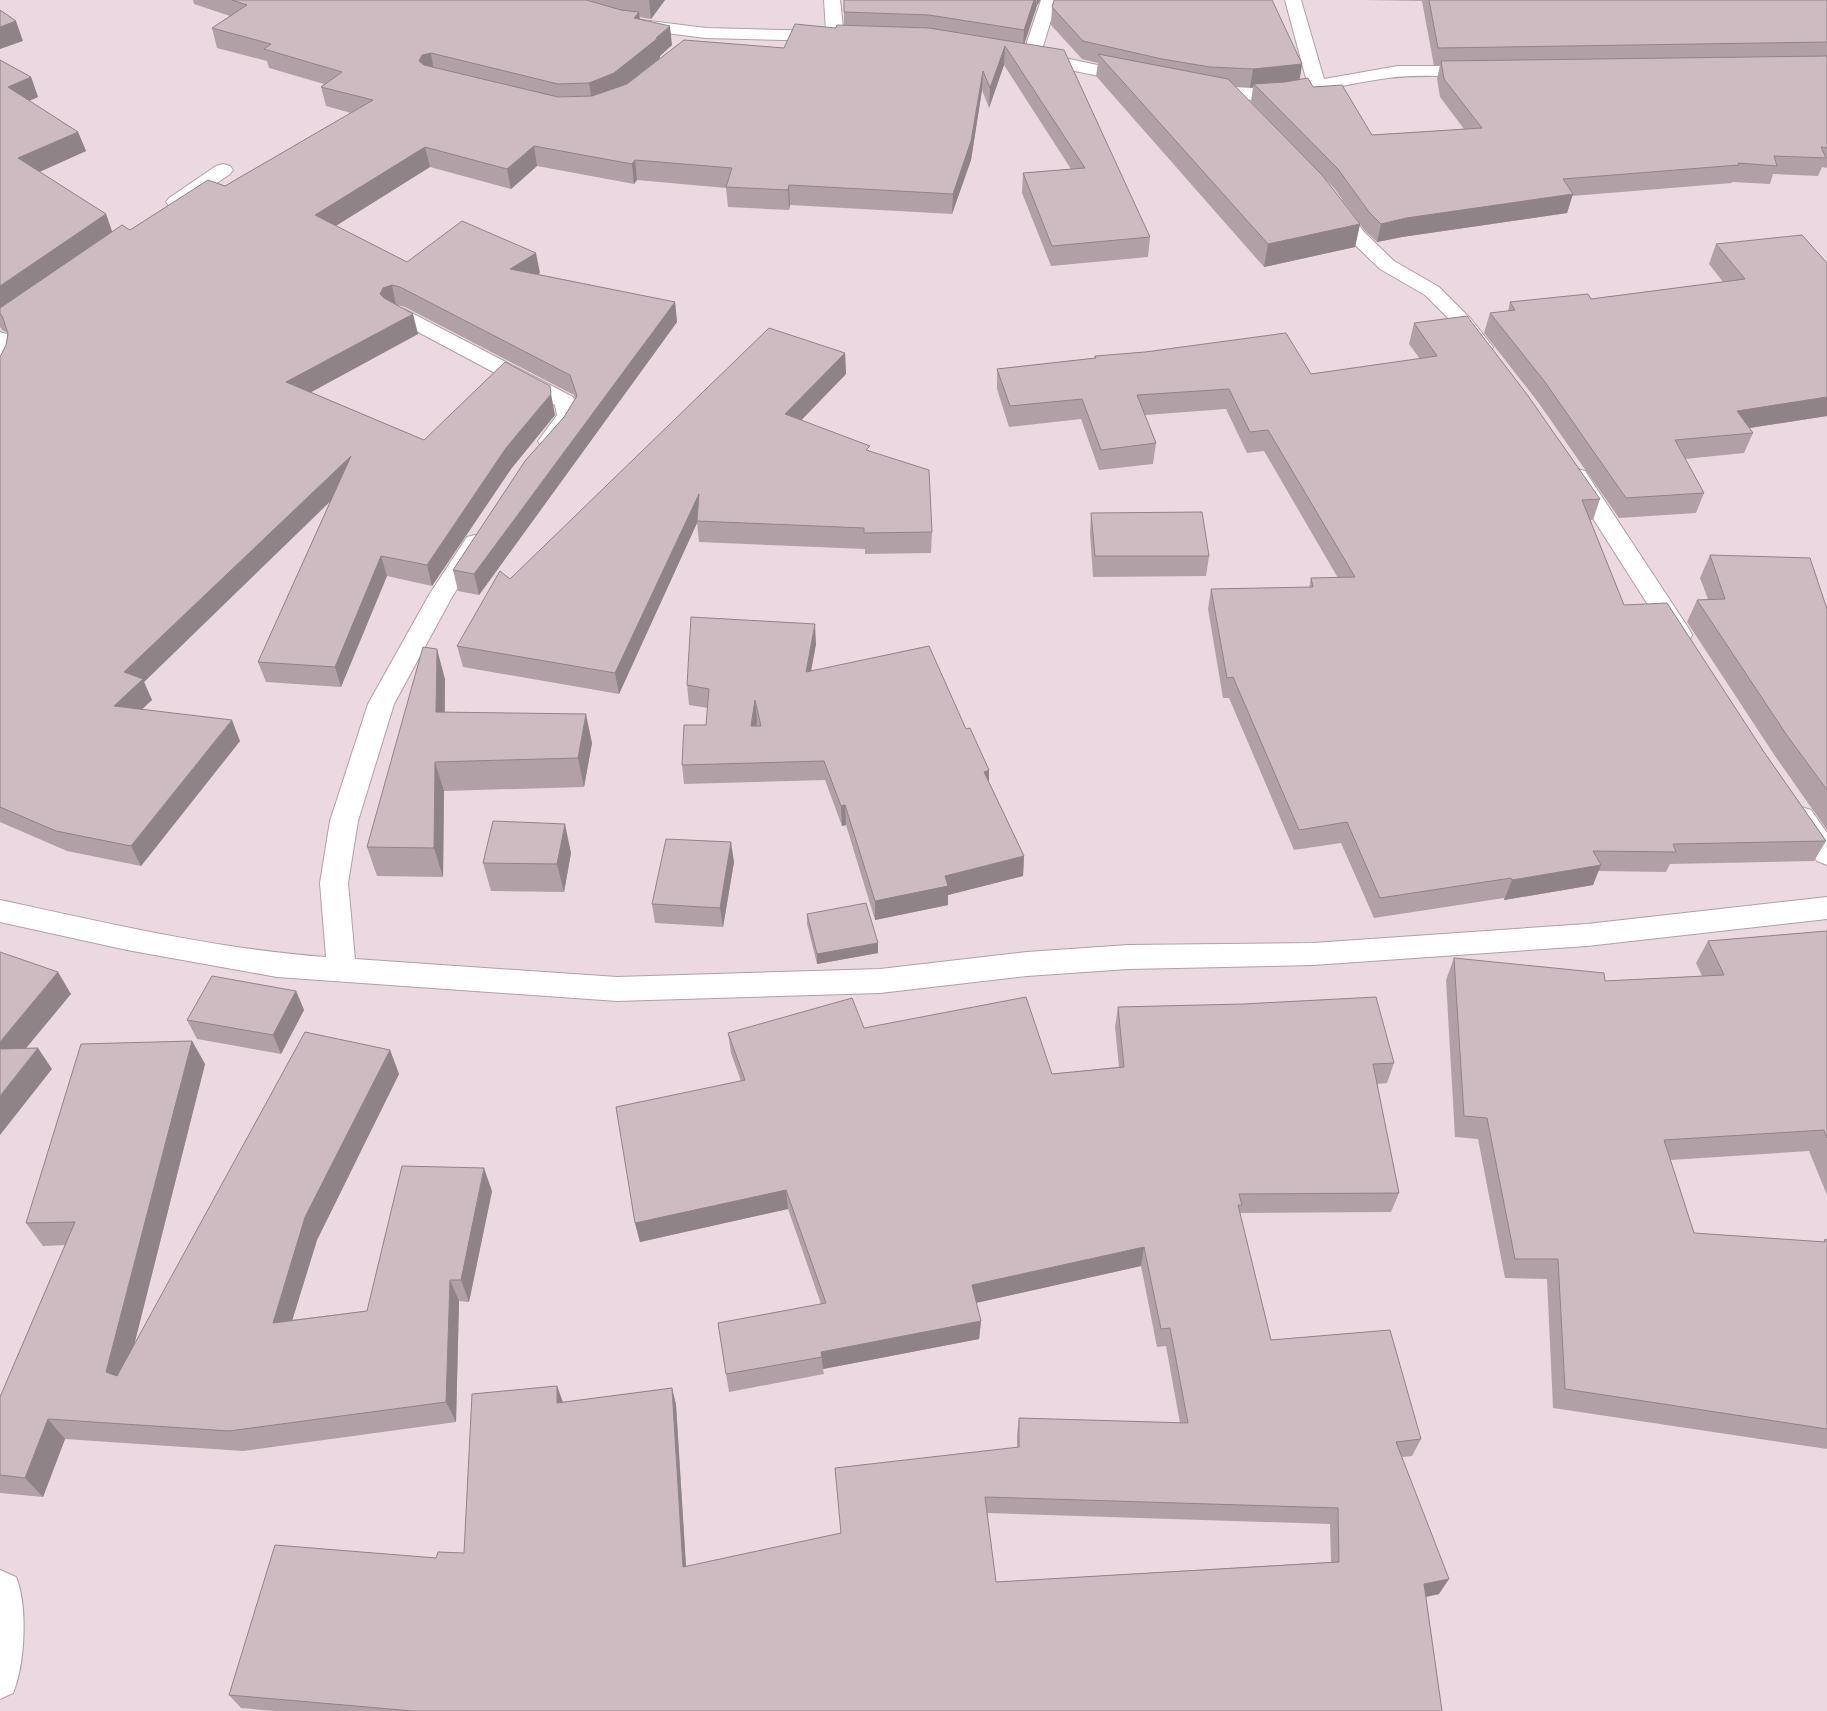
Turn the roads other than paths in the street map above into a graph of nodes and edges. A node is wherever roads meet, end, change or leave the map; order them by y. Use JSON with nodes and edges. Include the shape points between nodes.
{"nodes":[{"id":1,"x":832,"y":0,"type":"edge"},
{"id":2,"x":1049,"y":0,"type":"edge"},
{"id":3,"x":1292,"y":0,"type":"edge"},
{"id":4,"x":614,"y":20,"type":"edge"},
{"id":5,"x":706,"y":33,"type":"junction"},
{"id":6,"x":835,"y":36,"type":"junction"},
{"id":7,"x":854,"y":37,"type":"edge"},
{"id":8,"x":683,"y":50,"type":"edge"},
{"id":9,"x":1012,"y":53,"type":"edge"},
{"id":10,"x":1030,"y":57,"type":"junction"},
{"id":11,"x":1497,"y":71,"type":"edge"},
{"id":12,"x":1149,"y":81,"type":"edge"},
{"id":13,"x":1317,"y":86,"type":"junction"},
{"id":14,"x":1186,"y":88,"type":"edge"},
{"id":15,"x":1232,"y":95,"type":"junction"},
{"id":16,"x":1252,"y":116,"type":"edge"},
{"id":17,"x":223,"y":170,"type":"dead end"},
{"id":18,"x":1320,"y":186,"type":"edge"},
{"id":19,"x":159,"y":214,"type":"edge"},
{"id":20,"x":397,"y":313,"type":"edge"},
{"id":21,"x":0,"y":338,"type":"edge"},
{"id":22,"x":1494,"y":361,"type":"edge"},
{"id":23,"x":0,"y":371,"type":"edge"},
{"id":24,"x":1563,"y":456,"type":"edge"},
{"id":25,"x":532,"y":460,"type":"edge"},
{"id":26,"x":488,"y":523,"type":"edge"},
{"id":27,"x":1691,"y":652,"type":"edge"},
{"id":28,"x":1790,"y":802,"type":"edge"},
{"id":29,"x":1827,"y":854,"type":"edge"},
{"id":30,"x":1827,"y":908,"type":"edge"},
{"id":31,"x":0,"y":911,"type":"edge"},
{"id":32,"x":341,"y":969,"type":"junction"},
{"id":33,"x":0,"y":1588,"type":"edge"},
{"id":34,"x":0,"y":1680,"type":"edge"}],
"edges":[{"from":1,"to":6,"type":"street"},
{"from":2,"to":10,"type":"street"},
{"from":3,"to":13,"type":"street"},
{"from":4,"to":5,"type":"street"},
{"from":5,"to":6,"type":"street"},
{"from":5,"to":8,"type":"street"},
{"from":6,"to":7,"type":"street"},
{"from":9,"to":10,"type":"street"},
{"from":10,"to":12,"type":"street"},
{"from":11,"to":13,"type":"street","via":[[1390,73]]},
{"from":13,"to":15,"type":"street","via":[[1282,93]]},
{"from":14,"to":15,"type":"street"},
{"from":15,"to":16,"type":"street"},
{"from":17,"to":19,"type":"street"},
{"from":18,"to":22,"type":"street","via":[[1357,236],[1387,265],[1432,291],[1464,323]]},
{"from":20,"to":25,"type":"street","via":[[565,402],[568,415]]},
{"from":21,"to":23,"type":"street","via":[[7,358]]},
{"from":24,"to":27,"type":"street"},
{"from":26,"to":32,"type":"street","via":[[441,595],[381,704],[344,821],[334,883]]},
{"from":28,"to":29,"type":"street"},
{"from":30,"to":32,"type":"street","via":[[1587,935],[1313,954],[1128,957],[1027,964],[880,981],[617,989]]},
{"from":31,"to":32,"type":"street","via":[[127,939],[276,965]]},
{"from":33,"to":34,"type":"street","via":[[3,1590],[4,1635]]}]}
